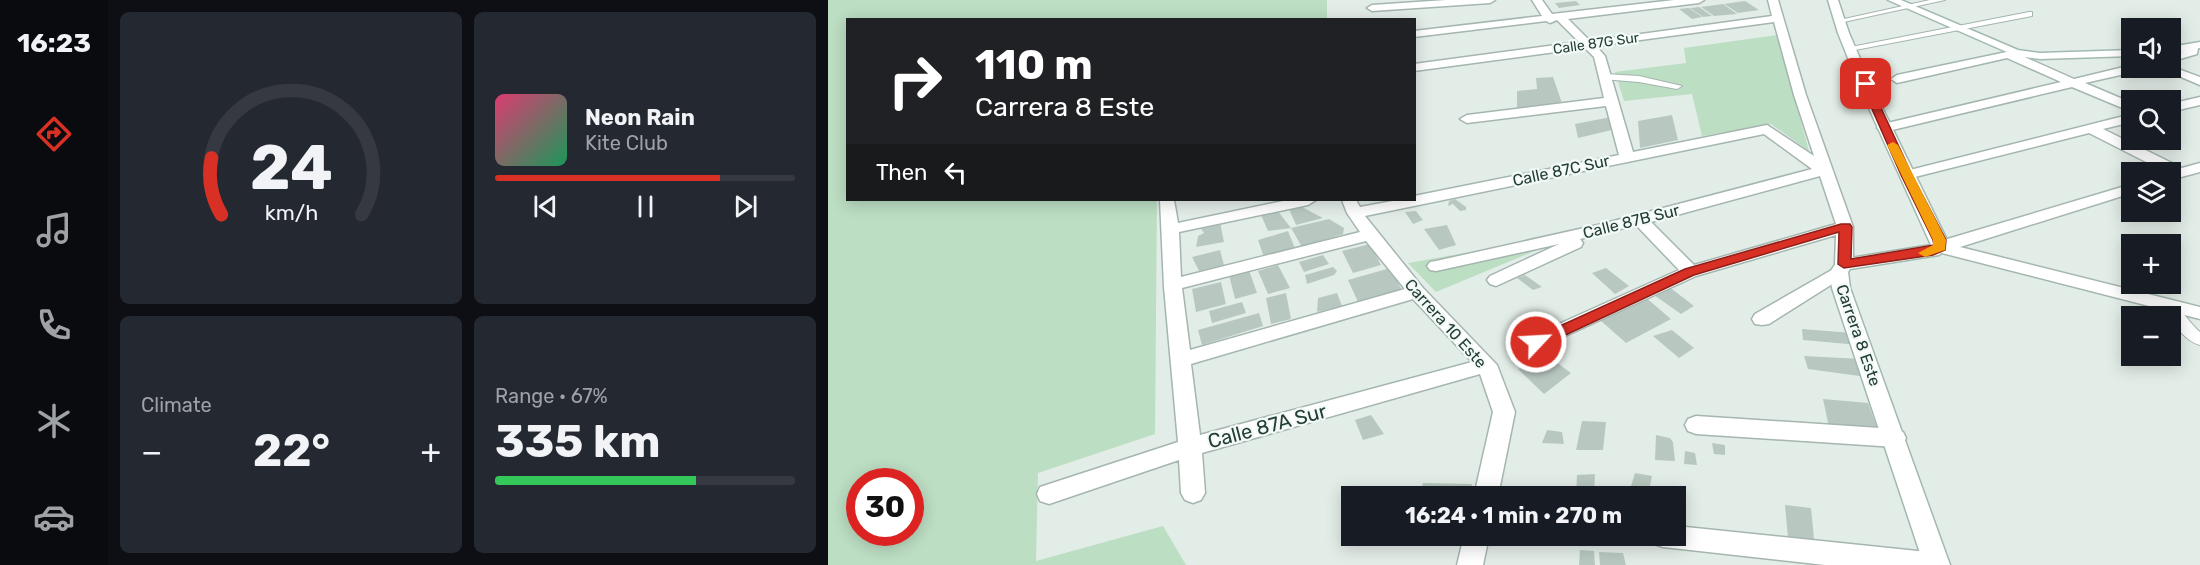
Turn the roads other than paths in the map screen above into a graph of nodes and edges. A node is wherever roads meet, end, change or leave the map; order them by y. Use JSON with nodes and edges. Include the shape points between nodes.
{"nodes":[{"id":1,"x":1490,"y":0,"type":"edge"},
{"id":2,"x":1537,"y":0,"type":"edge"},
{"id":3,"x":1608,"y":0,"type":"edge"},
{"id":4,"x":1699,"y":0,"type":"edge"},
{"id":5,"x":1773,"y":0,"type":"edge"},
{"id":6,"x":1832,"y":0,"type":"edge"},
{"id":7,"x":1893,"y":0,"type":"edge"},
{"id":8,"x":1941,"y":0,"type":"edge"},
{"id":9,"x":1910,"y":6,"type":"junction"},
{"id":10,"x":1372,"y":9,"type":"edge"},
{"id":11,"x":1618,"y":11,"type":"junction"},
{"id":12,"x":2029,"y":14,"type":"dead end"},
{"id":13,"x":1778,"y":18,"type":"junction"},
{"id":14,"x":1555,"y":19,"type":"junction"},
{"id":15,"x":1839,"y":21,"type":"junction"},
{"id":16,"x":1956,"y":28,"type":"junction"},
{"id":17,"x":1416,"y":34,"type":"edge"},
{"id":18,"x":1588,"y":44,"type":"junction"},
{"id":19,"x":2196,"y":47,"type":"edge"},
{"id":20,"x":1851,"y":48,"type":"junction"},
{"id":21,"x":2181,"y":49,"type":"edge"},
{"id":22,"x":2121,"y":53,"type":"edge"},
{"id":23,"x":2012,"y":54,"type":"junction"},
{"id":24,"x":2181,"y":56,"type":"edge"},
{"id":25,"x":1416,"y":68,"type":"edge"},
{"id":26,"x":2121,"y":71,"type":"edge"},
{"id":27,"x":2181,"y":74,"type":"edge"},
{"id":28,"x":1605,"y":77,"type":"junction"},
{"id":29,"x":1896,"y":79,"type":"dead end"},
{"id":30,"x":2200,"y":81,"type":"edge"},
{"id":31,"x":2073,"y":82,"type":"junction"},
{"id":32,"x":1677,"y":86,"type":"dead end"},
{"id":33,"x":1612,"y":101,"type":"junction"},
{"id":34,"x":2200,"y":101,"type":"edge"},
{"id":35,"x":2121,"y":103,"type":"edge"},
{"id":36,"x":2181,"y":105,"type":"edge"},
{"id":37,"x":1467,"y":119,"type":"dead end"},
{"id":38,"x":2121,"y":121,"type":"edge"},
{"id":39,"x":1884,"y":128,"type":"junction"},
{"id":40,"x":2090,"y":128,"type":"junction"},
{"id":41,"x":1628,"y":157,"type":"junction"},
{"id":42,"x":2154,"y":162,"type":"edge"},
{"id":43,"x":2200,"y":167,"type":"edge"},
{"id":44,"x":1824,"y":170,"type":"junction"},
{"id":45,"x":2181,"y":173,"type":"edge"},
{"id":46,"x":1906,"y":175,"type":"junction"},
{"id":47,"x":2121,"y":191,"type":"edge"},
{"id":48,"x":1416,"y":195,"type":"edge"},
{"id":49,"x":1167,"y":201,"type":"edge"},
{"id":50,"x":1303,"y":201,"type":"edge"},
{"id":51,"x":1380,"y":201,"type":"edge"},
{"id":52,"x":1352,"y":206,"type":"edge"},
{"id":53,"x":1640,"y":220,"type":"junction"},
{"id":54,"x":1845,"y":227,"type":"junction"},
{"id":55,"x":1172,"y":229,"type":"junction"},
{"id":56,"x":1604,"y":229,"type":"junction"},
{"id":57,"x":1370,"y":236,"type":"junction"},
{"id":58,"x":1940,"y":247,"type":"junction"},
{"id":59,"x":1436,"y":266,"type":"dead end"},
{"id":60,"x":1842,"y":268,"type":"junction"},
{"id":61,"x":1690,"y":272,"type":"junction"},
{"id":62,"x":1496,"y":280,"type":"dead end"},
{"id":63,"x":1173,"y":285,"type":"junction"},
{"id":64,"x":1417,"y":292,"type":"junction"},
{"id":65,"x":2169,"y":306,"type":"edge"},
{"id":66,"x":2181,"y":309,"type":"edge"},
{"id":67,"x":2200,"y":313,"type":"edge"},
{"id":68,"x":1762,"y":319,"type":"dead end"},
{"id":69,"x":2181,"y":323,"type":"edge"},
{"id":70,"x":2200,"y":340,"type":"edge"},
{"id":71,"x":1536,"y":342,"type":"dead end"},
{"id":72,"x":1181,"y":360,"type":"junction"},
{"id":73,"x":1487,"y":365,"type":"junction"},
{"id":74,"x":1696,"y":425,"type":"dead end"},
{"id":75,"x":1895,"y":438,"type":"junction"},
{"id":76,"x":1191,"y":447,"type":"junction"},
{"id":77,"x":1488,"y":486,"type":"edge"},
{"id":78,"x":1193,"y":493,"type":"dead end"},
{"id":79,"x":1050,"y":494,"type":"dead end"},
{"id":80,"x":1686,"y":538,"type":"edge"},
{"id":81,"x":1475,"y":546,"type":"edge"},
{"id":82,"x":1470,"y":565,"type":"edge"},
{"id":83,"x":1937,"y":565,"type":"edge"}],
"edges":[{"from":1,"to":10,"type":"street"},
{"from":2,"to":14,"type":"street"},
{"from":3,"to":11,"type":"street"},
{"from":4,"to":11,"type":"street"},
{"from":5,"to":13,"type":"street","name":"Carrera 8 Este"},
{"from":6,"to":15,"type":"street"},
{"from":7,"to":9,"type":"street"},
{"from":8,"to":9,"type":"lane"},
{"from":9,"to":15,"type":"lane"},
{"from":9,"to":16,"type":"street"},
{"from":11,"to":14,"type":"street"},
{"from":12,"to":16,"type":"lane"},
{"from":13,"to":18,"type":"street","name":"Calle 87G Sur"},
{"from":13,"to":44,"type":"street","name":"Carrera 8 Este"},
{"from":14,"to":17,"type":"street"},
{"from":14,"to":18,"type":"street"},
{"from":15,"to":20,"type":"street"},
{"from":16,"to":20,"type":"lane"},
{"from":16,"to":23,"type":"street"},
{"from":18,"to":25,"type":"street","name":"Calle 87G Sur"},
{"from":18,"to":28,"type":"street","via":[[1599,56]]},
{"from":19,"to":21,"type":"street"},
{"from":19,"to":24,"type":"street"},
{"from":20,"to":39,"type":"street"},
{"from":22,"to":23,"type":"street"},
{"from":23,"to":29,"type":"street"},
{"from":23,"to":31,"type":"street"},
{"from":26,"to":31,"type":"street"},
{"from":27,"to":30,"type":"street"},
{"from":28,"to":32,"type":"lane"},
{"from":28,"to":33,"type":"street"},
{"from":31,"to":35,"type":"street"},
{"from":31,"to":39,"type":"street"},
{"from":33,"to":37,"type":"street"},
{"from":33,"to":41,"type":"street"},
{"from":34,"to":36,"type":"street"},
{"from":38,"to":40,"type":"street"},
{"from":39,"to":46,"type":"street"},
{"from":40,"to":42,"type":"street"},
{"from":40,"to":46,"type":"street"},
{"from":41,"to":44,"type":"street","name":"Calle 87C Sur","via":[[1767,129]]},
{"from":41,"to":48,"type":"street","name":"Calle 87C Sur"},
{"from":43,"to":45,"type":"street"},
{"from":44,"to":53,"type":"street","name":"Calle 87B Sur"},
{"from":44,"to":54,"type":"street","name":"Carrera 8 Este"},
{"from":46,"to":58,"type":"street"},
{"from":47,"to":58,"type":"street"},
{"from":49,"to":55,"type":"street"},
{"from":50,"to":55,"type":"street"},
{"from":51,"to":52,"type":"street","name":"Calle 87C Sur"},
{"from":52,"to":57,"type":"street","name":"Carrera 10 Este"},
{"from":53,"to":56,"type":"street","name":"Calle 87B Sur"},
{"from":53,"to":61,"type":"street"},
{"from":54,"to":60,"type":"street","name":"Carrera 8 Este"},
{"from":54,"to":61,"type":"street"},
{"from":55,"to":63,"type":"street"},
{"from":56,"to":59,"type":"street","name":"Calle 87B Sur"},
{"from":56,"to":62,"type":"street"},
{"from":57,"to":63,"type":"street"},
{"from":57,"to":64,"type":"street","name":"Carrera 10 Este"},
{"from":58,"to":60,"type":"street"},
{"from":58,"to":65,"type":"street"},
{"from":60,"to":68,"type":"street"},
{"from":60,"to":75,"type":"street","name":"Carrera 8 Este","via":[[1841,288]]},
{"from":61,"to":71,"type":"street"},
{"from":63,"to":72,"type":"street"},
{"from":64,"to":72,"type":"street"},
{"from":64,"to":73,"type":"street","name":"Carrera 10 Este"},
{"from":66,"to":67,"type":"street"},
{"from":69,"to":70,"type":"lane"},
{"from":72,"to":76,"type":"street"},
{"from":73,"to":76,"type":"street","name":"Calle 87A Sur"},
{"from":73,"to":77,"type":"street","name":"Carrera 10 Este","via":[[1504,412]]},
{"from":74,"to":75,"type":"street"},
{"from":75,"to":83,"type":"street","name":"Carrera 8 Este"},
{"from":76,"to":78,"type":"street"},
{"from":76,"to":79,"type":"street","name":"Calle 87A Sur"},
{"from":80,"to":83,"type":"street"},
{"from":81,"to":82,"type":"street"}]}
